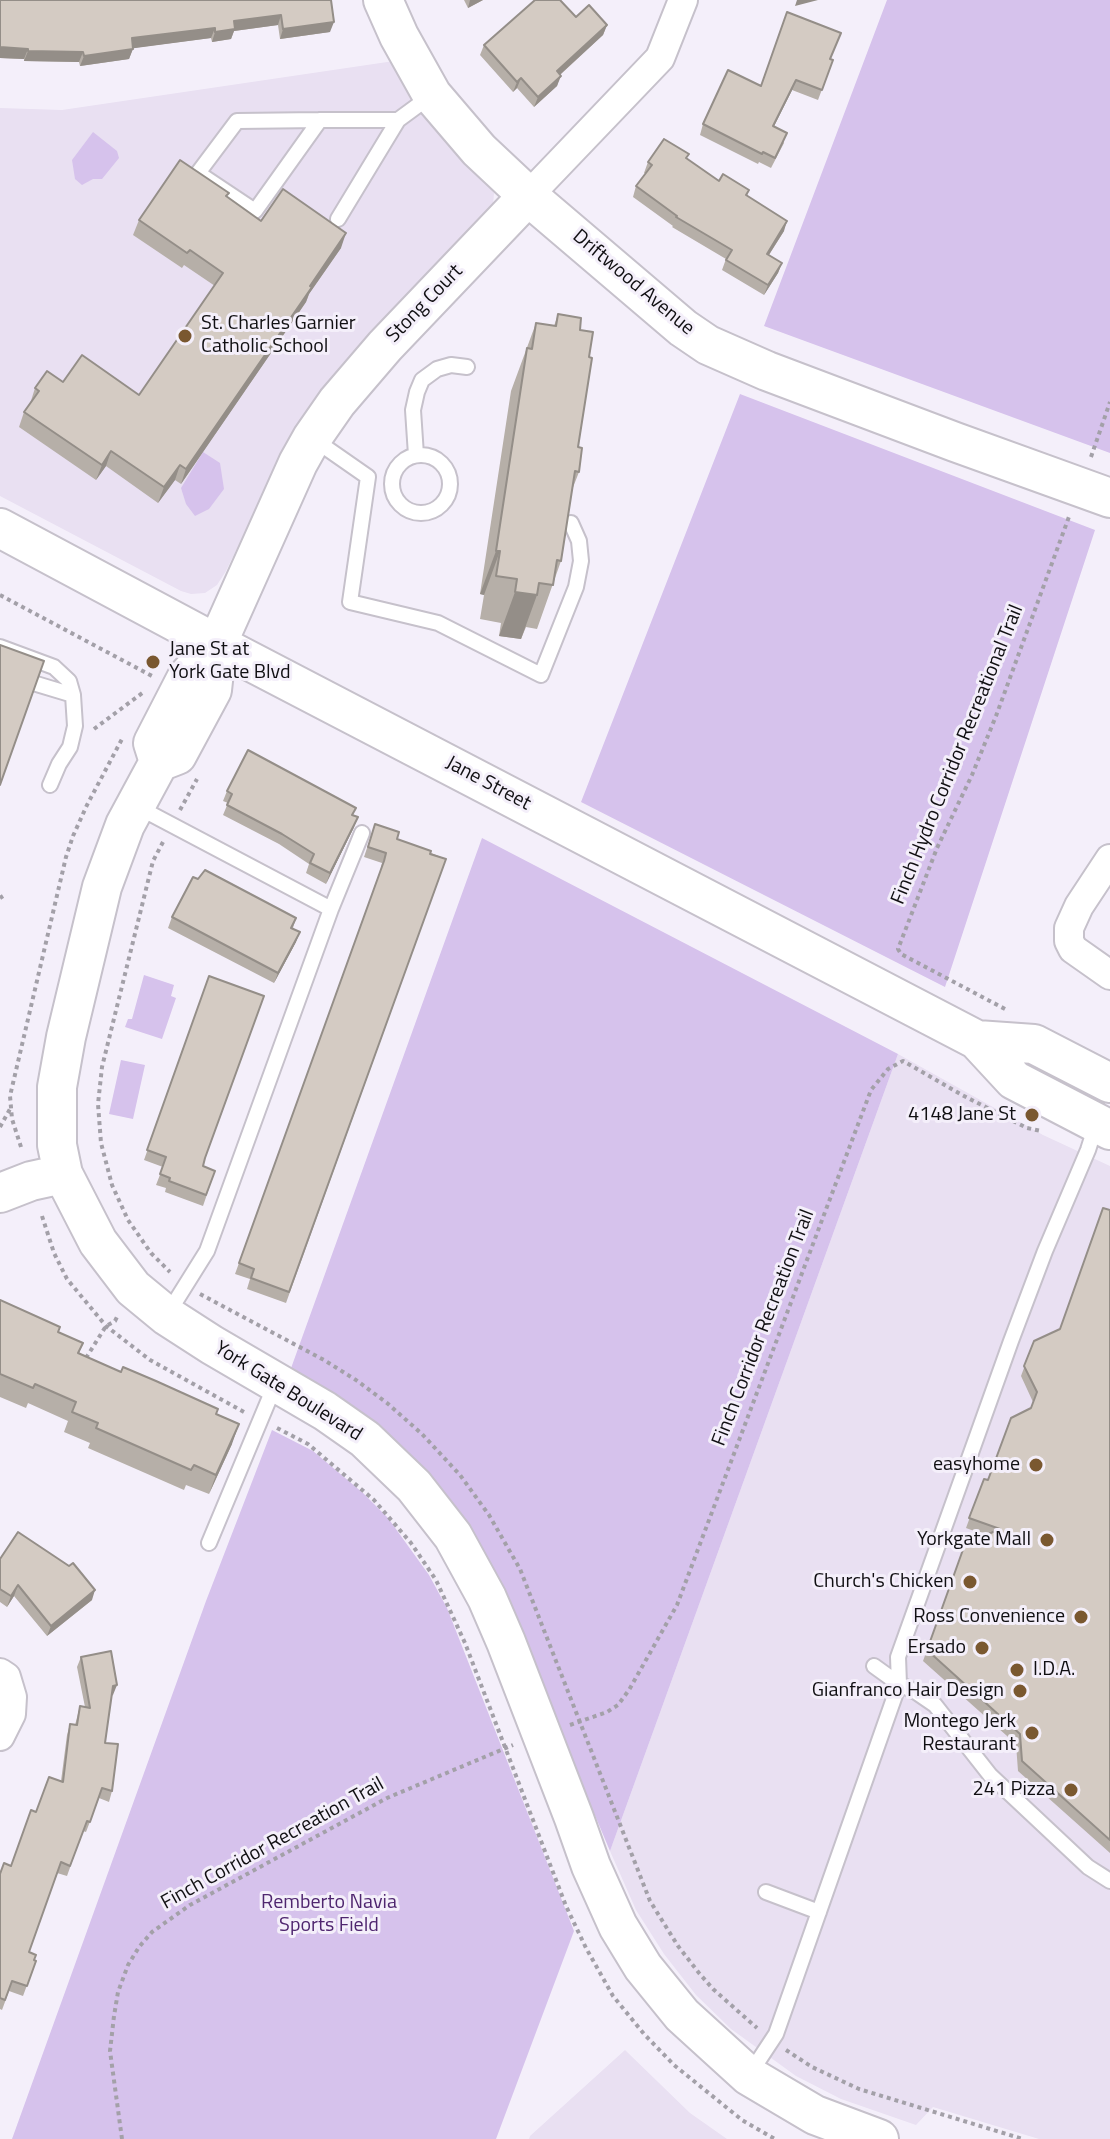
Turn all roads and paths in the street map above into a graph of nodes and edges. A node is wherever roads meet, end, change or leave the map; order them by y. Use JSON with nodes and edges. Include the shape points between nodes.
{"nodes":[{"id":1,"x":383,"y":0,"type":"edge"},
{"id":2,"x":683,"y":0,"type":"edge"},
{"id":3,"x":432,"y":95,"type":"junction"},
{"id":4,"x":320,"y":120,"type":"junction"},
{"id":5,"x":398,"y":120,"type":"junction"},
{"id":6,"x":528,"y":196,"type":"junction"},
{"id":7,"x":338,"y":219,"type":"dead end"},
{"id":8,"x":467,"y":367,"type":"dead end"},
{"id":9,"x":1110,"y":402,"type":"edge"},
{"id":10,"x":312,"y":438,"type":"junction"},
{"id":11,"x":416,"y":455,"type":"junction"},
{"id":12,"x":1088,"y":467,"type":"dead end"},
{"id":13,"x":368,"y":477,"type":"junction"},
{"id":14,"x":392,"y":484,"type":"junction"},
{"id":15,"x":1110,"y":498,"type":"edge"},
{"id":16,"x":1073,"y":508,"type":"dead end"},
{"id":17,"x":571,"y":523,"type":"edge"},
{"id":18,"x":0,"y":528,"type":"edge"},
{"id":19,"x":0,"y":595,"type":"edge"},
{"id":20,"x":217,"y":644,"type":"junction"},
{"id":21,"x":0,"y":647,"type":"edge"},
{"id":22,"x":0,"y":673,"type":"edge"},
{"id":23,"x":150,"y":687,"type":"junction"},
{"id":24,"x":73,"y":695,"type":"junction"},
{"id":25,"x":143,"y":700,"type":"dead end"},
{"id":26,"x":122,"y":739,"type":"dead end"},
{"id":27,"x":70,"y":747,"type":"junction"},
{"id":28,"x":50,"y":785,"type":"dead end"},
{"id":29,"x":136,"y":806,"type":"junction"},
{"id":30,"x":362,"y":833,"type":"dead end"},
{"id":31,"x":1110,"y":859,"type":"edge"},
{"id":32,"x":331,"y":909,"type":"junction"},
{"id":33,"x":1110,"y":975,"type":"edge"},
{"id":34,"x":1006,"y":1010,"type":"dead end"},
{"id":35,"x":977,"y":1040,"type":"junction"},
{"id":36,"x":1110,"y":1083,"type":"edge"},
{"id":37,"x":11,"y":1108,"type":"junction"},
{"id":38,"x":1105,"y":1116,"type":"edge"},
{"id":39,"x":0,"y":1127,"type":"edge"},
{"id":40,"x":1050,"y":1132,"type":"dead end"},
{"id":41,"x":21,"y":1147,"type":"dead end"},
{"id":42,"x":63,"y":1174,"type":"junction"},
{"id":43,"x":0,"y":1193,"type":"edge"},
{"id":44,"x":42,"y":1216,"type":"dead end"},
{"id":45,"x":133,"y":1288,"type":"junction"},
{"id":46,"x":167,"y":1316,"type":"junction"},
{"id":47,"x":106,"y":1326,"type":"junction"},
{"id":48,"x":80,"y":1368,"type":"edge"},
{"id":49,"x":276,"y":1382,"type":"junction"},
{"id":50,"x":260,"y":1420,"type":"junction"},
{"id":51,"x":209,"y":1543,"type":"dead end"},
{"id":52,"x":874,"y":1666,"type":"dead end"},
{"id":53,"x":0,"y":1673,"type":"edge"},
{"id":54,"x":899,"y":1684,"type":"junction"},
{"id":55,"x":560,"y":1729,"type":"dead end"},
{"id":56,"x":0,"y":1736,"type":"edge"},
{"id":57,"x":515,"y":1744,"type":"dead end"},
{"id":58,"x":505,"y":1747,"type":"junction"},
{"id":59,"x":1110,"y":1881,"type":"edge"},
{"id":60,"x":766,"y":1892,"type":"dead end"},
{"id":61,"x":819,"y":1912,"type":"junction"},
{"id":62,"x":749,"y":2076,"type":"junction"},
{"id":63,"x":122,"y":2139,"type":"edge"},
{"id":64,"x":775,"y":2139,"type":"edge"},
{"id":65,"x":879,"y":2139,"type":"edge"}],
"edges":[{"from":1,"to":3,"type":"street","name":"Driftwood Avenue"},
{"from":2,"to":6,"type":"street","name":"Stong Court","via":[[660,58]]},
{"from":3,"to":5,"type":"lane"},
{"from":3,"to":6,"type":"street","name":"Driftwood Avenue"},
{"from":4,"to":4,"type":"lane","via":[[255,211],[198,173],[237,121]]},
{"from":4,"to":5,"type":"lane"},
{"from":5,"to":7,"type":"lane"},
{"from":6,"to":10,"type":"street","name":"Stong Court","via":[[377,355]]},
{"from":6,"to":15,"type":"street","name":"Driftwood Avenue","via":[[708,345]]},
{"from":8,"to":11,"type":"lane","via":[[437,369],[422,380],[413,410]]},
{"from":9,"to":12,"type":"path"},
{"from":10,"to":13,"type":"lane"},
{"from":10,"to":20,"type":"street","name":"Stong Court"},
{"from":11,"to":14,"type":"lane","via":[[401,462]]},
{"from":11,"to":14,"type":"lane","via":[[434,458],[447,471],[449,490],[440,506],[423,513],[405,508]]},
{"from":13,"to":14,"type":"lane"},
{"from":13,"to":17,"type":"lane","via":[[350,602],[438,623],[541,675],[576,587],[581,561]]},
{"from":16,"to":34,"type":"path","name":"Finch Hydro Corridor Recreational Trail","via":[[990,731],[898,949]]},
{"from":18,"to":20,"type":"street","name":"Jane Street"},
{"from":19,"to":23,"type":"path","via":[[155,677]]},
{"from":20,"to":29,"type":"street","name":"York Gate Boulevard","via":[[212,690],[177,755],[159,762]]},
{"from":20,"to":35,"type":"street","name":"Jane Street"},
{"from":21,"to":24,"type":"lane","via":[[54,667],[69,681]]},
{"from":22,"to":24,"type":"lane"},
{"from":23,"to":25,"type":"path"},
{"from":23,"to":27,"type":"path"},
{"from":24,"to":27,"type":"lane"},
{"from":26,"to":37,"type":"path","via":[[66,857]]},
{"from":27,"to":28,"type":"lane"},
{"from":29,"to":32,"type":"lane"},
{"from":29,"to":42,"type":"street","name":"York Gate Boulevard","via":[[102,887],[66,1037],[57,1087]]},
{"from":30,"to":32,"type":"lane"},
{"from":31,"to":33,"type":"street","via":[[1079,906],[1069,941]]},
{"from":32,"to":46,"type":"lane","via":[[207,1251]]},
{"from":35,"to":36,"type":"street","name":"Jane Street","via":[[1034,1044]]},
{"from":35,"to":38,"type":"street","name":"Jane Street","via":[[1014,1080]]},
{"from":37,"to":39,"type":"path"},
{"from":37,"to":41,"type":"path"},
{"from":38,"to":54,"type":"lane","via":[[1011,1341],[898,1657]]},
{"from":40,"to":55,"type":"path","name":"Finch Corridor Recreation Trail","via":[[1027,1128],[908,1062],[888,1069],[871,1090],[677,1605],[618,1705]]},
{"from":42,"to":43,"type":"street"},
{"from":42,"to":45,"type":"street","name":"York Gate Boulevard","via":[[98,1242]]},
{"from":44,"to":47,"type":"path","via":[[67,1279]]},
{"from":45,"to":46,"type":"street","name":"York Gate Boulevard"},
{"from":45,"to":47,"type":"path","via":[[115,1321]]},
{"from":46,"to":49,"type":"street","name":"York Gate Boulevard"},
{"from":47,"to":48,"type":"path"},
{"from":47,"to":50,"type":"path","via":[[150,1360]]},
{"from":49,"to":50,"type":"lane"},
{"from":49,"to":62,"type":"street","name":"York Gate Boulevard","via":[[365,1439],[414,1486],[453,1536],[506,1642],[618,1926],[682,2015]]},
{"from":50,"to":51,"type":"lane"},
{"from":50,"to":58,"type":"path","via":[[326,1457],[411,1543],[450,1608]]},
{"from":52,"to":54,"type":"lane"},
{"from":53,"to":56,"type":"street","via":[[12,1697],[11,1714]]},
{"from":54,"to":59,"type":"lane","via":[[935,1705],[990,1775],[1088,1867]]},
{"from":54,"to":61,"type":"lane"},
{"from":57,"to":58,"type":"path","name":"Finch Corridor Recreation Trail"},
{"from":58,"to":63,"type":"path","name":"Finch Corridor Recreation Trail","via":[[387,1798],[190,1905],[152,1932],[128,1965],[111,2035]]},
{"from":58,"to":64,"type":"path","via":[[566,1906],[613,1996],[674,2065],[742,2120]]},
{"from":60,"to":61,"type":"lane"},
{"from":61,"to":62,"type":"lane","via":[[776,2034]]},
{"from":62,"to":65,"type":"street","name":"York Gate Boulevard","via":[[815,2115]]}]}
